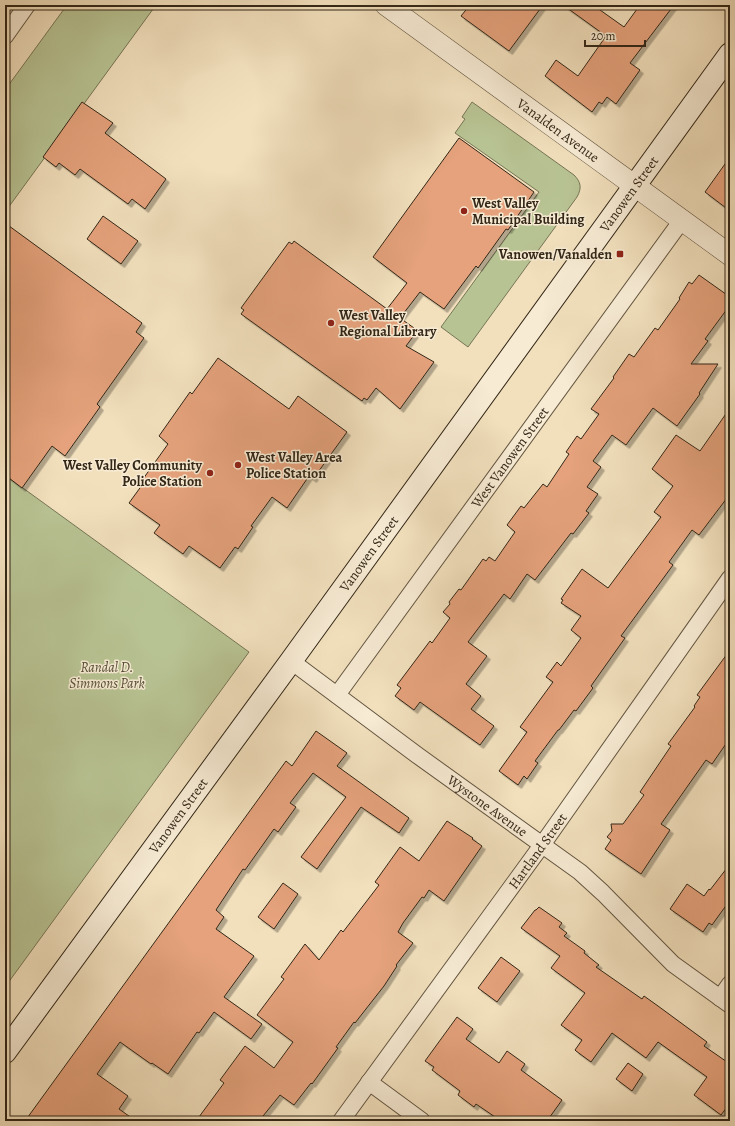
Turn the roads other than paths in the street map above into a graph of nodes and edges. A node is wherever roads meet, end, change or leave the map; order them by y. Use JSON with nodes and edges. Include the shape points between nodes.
{"nodes":[{"id":1,"x":27,"y":5,"type":"edge"},
{"id":2,"x":391,"y":7,"type":"edge"},
{"id":3,"x":5,"y":36,"type":"edge"},
{"id":4,"x":730,"y":54,"type":"edge"},
{"id":5,"x":634,"y":186,"type":"junction"},
{"id":6,"x":682,"y":220,"type":"junction"},
{"id":7,"x":730,"y":255,"type":"edge"},
{"id":8,"x":730,"y":578,"type":"edge"},
{"id":9,"x":291,"y":662,"type":"junction"},
{"id":10,"x":337,"y":695,"type":"junction"},
{"id":11,"x":542,"y":844,"type":"junction"},
{"id":12,"x":730,"y":984,"type":"edge"},
{"id":13,"x":725,"y":1001,"type":"edge"},
{"id":14,"x":5,"y":1052,"type":"edge"},
{"id":15,"x":369,"y":1082,"type":"junction"},
{"id":16,"x":341,"y":1121,"type":"edge"},
{"id":17,"x":422,"y":1121,"type":"edge"}],
"edges":[{"from":1,"to":3,"type":"street"},
{"from":2,"to":5,"type":"street","name":"Vanalden Avenue"},
{"from":4,"to":5,"type":"main road","name":"Vanowen Street"},
{"from":5,"to":6,"type":"street","name":"Vanalden Avenue"},
{"from":5,"to":9,"type":"main road","name":"Vanowen Street"},
{"from":6,"to":7,"type":"street","name":"Vanalden Avenue"},
{"from":6,"to":10,"type":"street","name":"West Vanowen Street"},
{"from":8,"to":11,"type":"street","name":"Hartland Street"},
{"from":9,"to":10,"type":"street","name":"Wystone Avenue"},
{"from":9,"to":14,"type":"main road","name":"Vanowen Street"},
{"from":10,"to":11,"type":"street","name":"Wystone Avenue"},
{"from":11,"to":13,"type":"street","name":"Wystone Avenue","via":[[603,893],[673,964]]},
{"from":11,"to":15,"type":"street","name":"Hartland Street"},
{"from":12,"to":13,"type":"street"},
{"from":15,"to":16,"type":"street","name":"Hartland Street"},
{"from":15,"to":17,"type":"street"}]}
